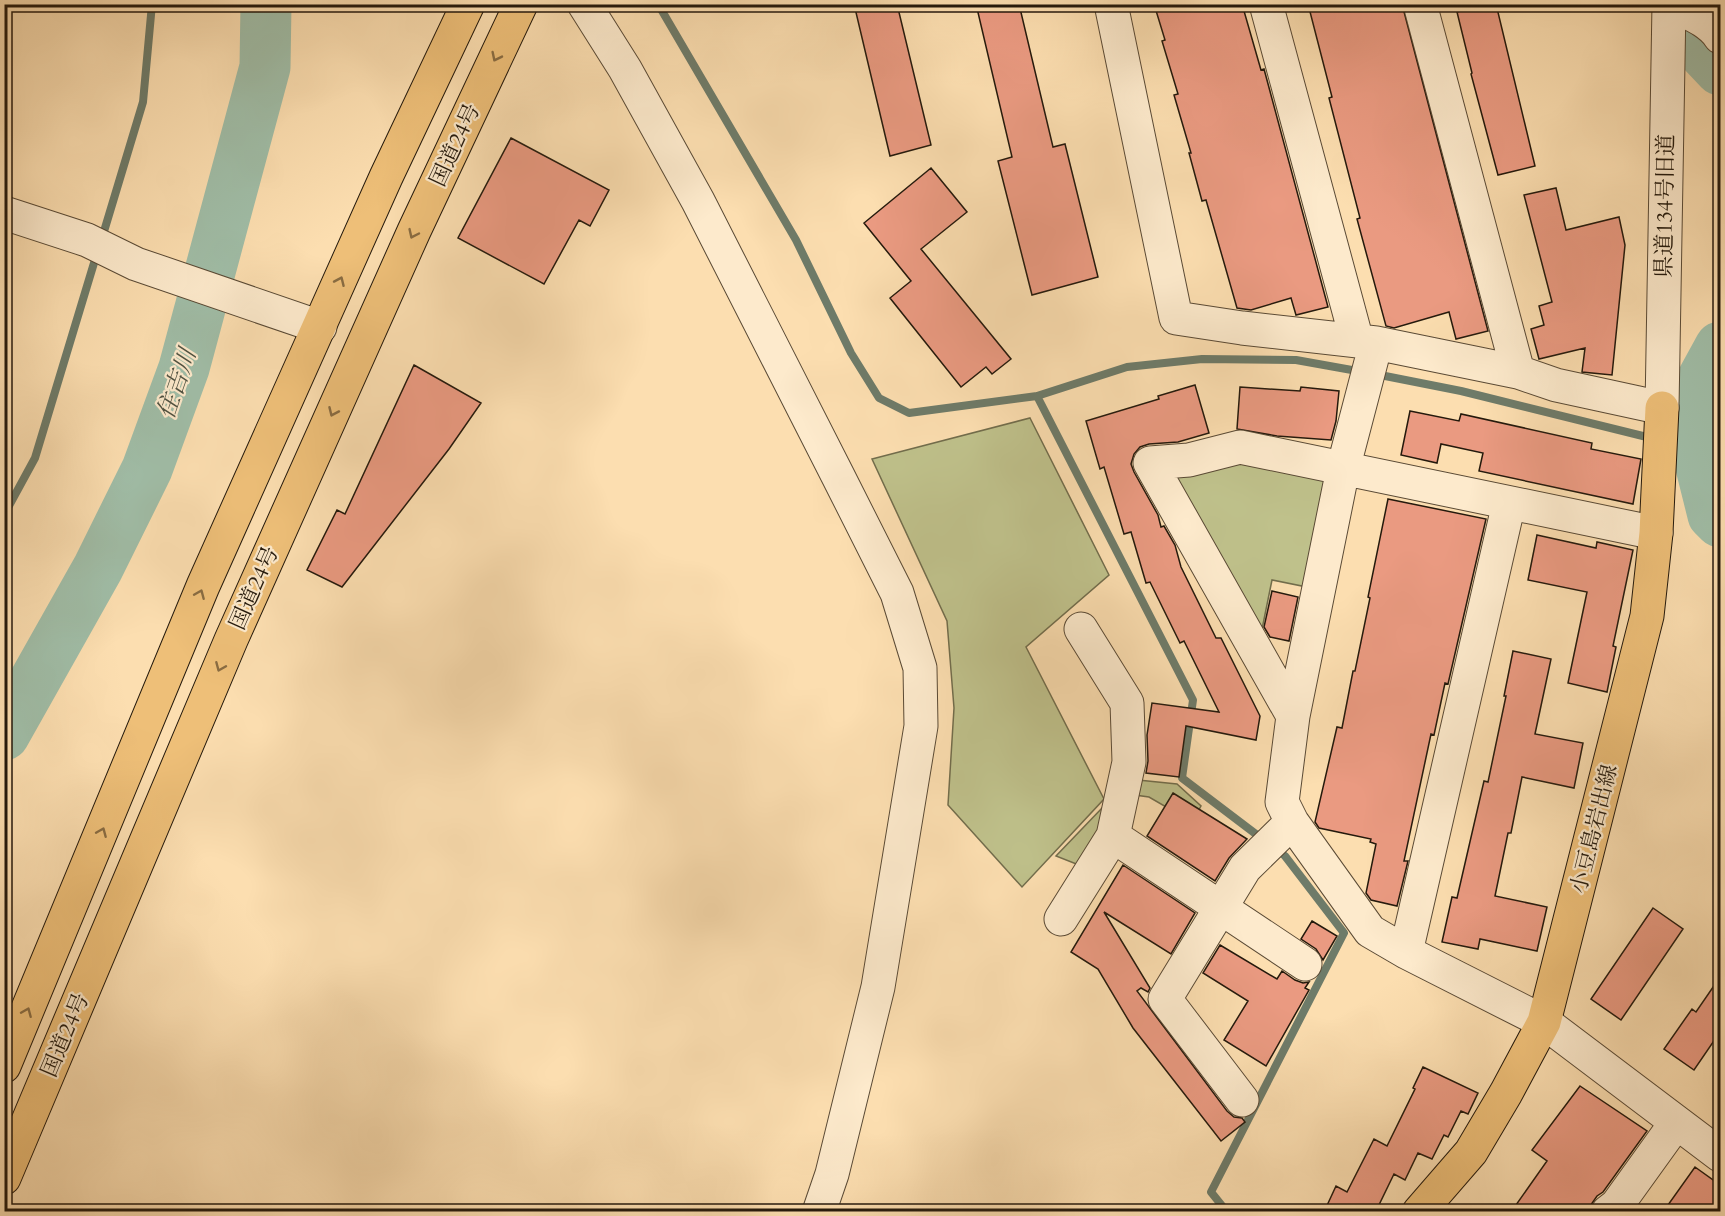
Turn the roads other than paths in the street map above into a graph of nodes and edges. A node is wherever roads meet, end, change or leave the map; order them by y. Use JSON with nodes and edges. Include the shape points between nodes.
{"nodes":[{"id":1,"x":468,"y":4,"type":"edge"},
{"id":2,"x":521,"y":4,"type":"edge"},
{"id":3,"x":584,"y":4,"type":"edge"},
{"id":4,"x":1111,"y":4,"type":"edge"},
{"id":5,"x":1266,"y":4,"type":"edge"},
{"id":6,"x":1420,"y":4,"type":"edge"},
{"id":7,"x":1695,"y":19,"type":"edge"},
{"id":8,"x":4,"y":213,"type":"edge"},
{"id":9,"x":320,"y":327,"type":"junction"},
{"id":10,"x":1367,"y":358,"type":"junction"},
{"id":11,"x":1518,"y":372,"type":"junction"},
{"id":12,"x":1662,"y":408,"type":"junction"},
{"id":13,"x":1343,"y":469,"type":"junction"},
{"id":14,"x":1509,"y":503,"type":"junction"},
{"id":15,"x":1656,"y":533,"type":"junction"},
{"id":16,"x":1081,"y":629,"type":"dead end"},
{"id":17,"x":1293,"y":716,"type":"junction"},
{"id":18,"x":1113,"y":836,"type":"junction"},
{"id":19,"x":1277,"y":837,"type":"junction"},
{"id":20,"x":1221,"y":908,"type":"junction"},
{"id":21,"x":1061,"y":919,"type":"dead end"},
{"id":22,"x":1406,"y":952,"type":"junction"},
{"id":23,"x":1305,"y":964,"type":"dead end"},
{"id":24,"x":1544,"y":1022,"type":"junction"},
{"id":25,"x":4,"y":1066,"type":"edge"},
{"id":26,"x":1242,"y":1100,"type":"dead end"},
{"id":27,"x":1676,"y":1123,"type":"junction"},
{"id":28,"x":1720,"y":1155,"type":"edge"},
{"id":29,"x":4,"y":1178,"type":"edge"},
{"id":30,"x":819,"y":1212,"type":"edge"},
{"id":31,"x":1419,"y":1212,"type":"edge"},
{"id":32,"x":1608,"y":1212,"type":"edge"}],
"edges":[{"from":9,"to":1,"type":"main road","name":"国道24号","one_way":true},
{"from":2,"to":29,"type":"main road","name":"国道24号","one_way":true,"via":[[414,231],[231,640]]},
{"from":3,"to":30,"type":"street","via":[[698,201],[833,465],[897,593],[920,668],[921,726],[879,987]]},
{"from":4,"to":10,"type":"street","via":[[1176,318]]},
{"from":5,"to":10,"type":"street"},
{"from":6,"to":11,"type":"street"},
{"from":7,"to":12,"type":"street","name":"県道134号旧道"},
{"from":8,"to":9,"type":"street","via":[[87,240],[136,264]]},
{"from":25,"to":9,"type":"main road","name":"国道24号","one_way":true,"via":[[203,586]]},
{"from":10,"to":11,"type":"street"},
{"from":10,"to":13,"type":"street"},
{"from":11,"to":12,"type":"street","via":[[1556,385]]},
{"from":12,"to":15,"type":"main road","name":"小豆島岩出線"},
{"from":13,"to":14,"type":"street"},
{"from":13,"to":17,"type":"street"},
{"from":13,"to":17,"type":"street","via":[[1239,447],[1189,460],[1150,463]]},
{"from":14,"to":15,"type":"street"},
{"from":14,"to":22,"type":"street"},
{"from":15,"to":24,"type":"main road","name":"小豆島岩出線","via":[[1647,616]]},
{"from":16,"to":18,"type":"street","via":[[1128,703],[1129,762]]},
{"from":17,"to":19,"type":"street"},
{"from":18,"to":20,"type":"street"},
{"from":18,"to":21,"type":"street"},
{"from":19,"to":20,"type":"street","via":[[1245,868]]},
{"from":19,"to":22,"type":"street","via":[[1370,931]]},
{"from":20,"to":23,"type":"street"},
{"from":20,"to":26,"type":"street","via":[[1165,999]]},
{"from":22,"to":24,"type":"street"},
{"from":24,"to":27,"type":"street"},
{"from":24,"to":31,"type":"main road","name":"小豆島岩出線","via":[[1471,1152]]},
{"from":27,"to":28,"type":"street"},
{"from":27,"to":32,"type":"street"}]}
